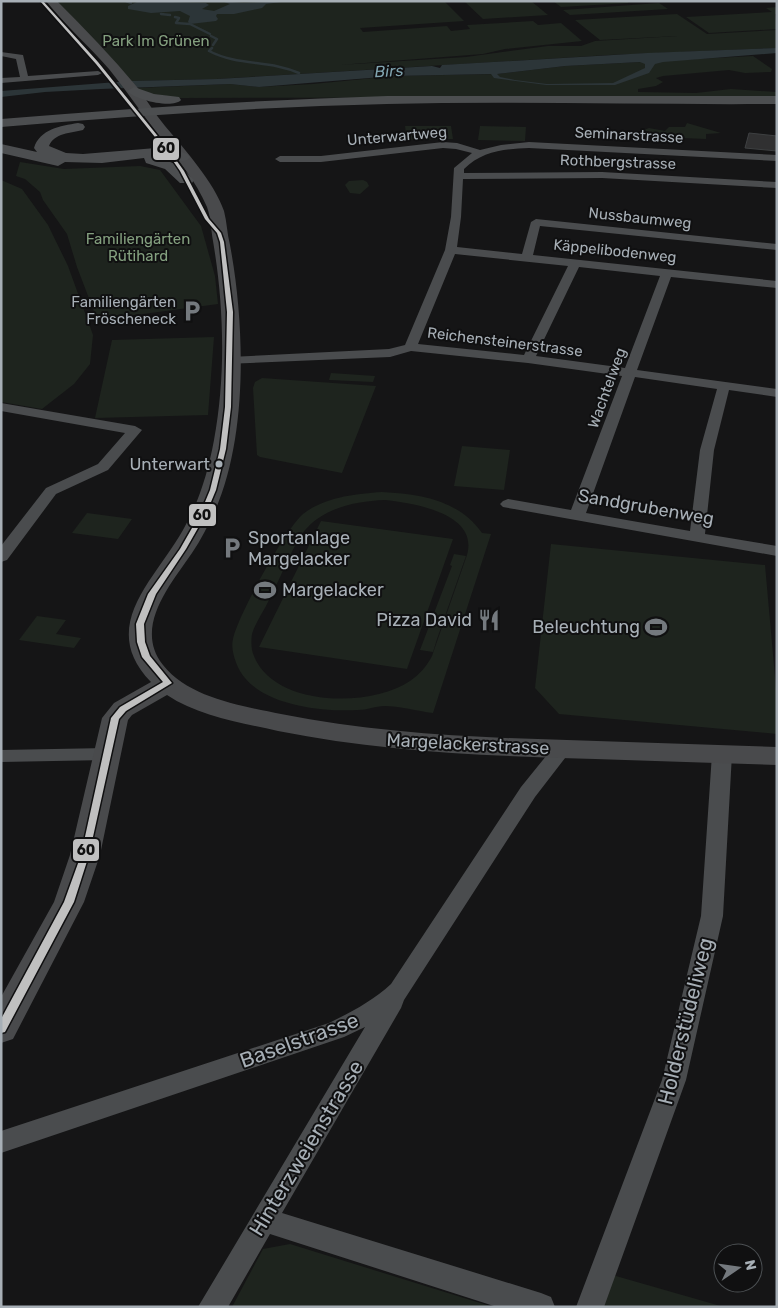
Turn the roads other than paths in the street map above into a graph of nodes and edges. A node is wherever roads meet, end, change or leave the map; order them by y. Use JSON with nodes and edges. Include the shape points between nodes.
{"nodes":[{"id":1,"x":37,"y":1,"type":"edge"},
{"id":2,"x":41,"y":1,"type":"edge"},
{"id":3,"x":55,"y":6,"type":"edge"},
{"id":4,"x":1,"y":54,"type":"edge"},
{"id":5,"x":21,"y":61,"type":"junction"},
{"id":6,"x":1,"y":62,"type":"edge"},
{"id":7,"x":101,"y":66,"type":"junction"},
{"id":8,"x":24,"y":78,"type":"junction"},
{"id":9,"x":1,"y":80,"type":"edge"},
{"id":10,"x":518,"y":100,"type":"junction"},
{"id":11,"x":134,"y":101,"type":"junction"},
{"id":12,"x":777,"y":102,"type":"edge"},
{"id":13,"x":229,"y":110,"type":"junction"},
{"id":14,"x":1,"y":118,"type":"edge"},
{"id":15,"x":1,"y":125,"type":"edge"},
{"id":16,"x":1,"y":148,"type":"edge"},
{"id":17,"x":174,"y":152,"type":"junction"},
{"id":18,"x":480,"y":153,"type":"junction"},
{"id":19,"x":99,"y":158,"type":"junction"},
{"id":20,"x":777,"y":158,"type":"edge"},
{"id":21,"x":280,"y":159,"type":"dead end"},
{"id":22,"x":116,"y":161,"type":"junction"},
{"id":23,"x":458,"y":176,"type":"junction"},
{"id":24,"x":186,"y":180,"type":"junction"},
{"id":25,"x":777,"y":185,"type":"edge"},
{"id":26,"x":219,"y":233,"type":"junction"},
{"id":27,"x":777,"y":247,"type":"edge"},
{"id":28,"x":450,"y":250,"type":"junction"},
{"id":29,"x":527,"y":257,"type":"junction"},
{"id":30,"x":576,"y":262,"type":"junction"},
{"id":31,"x":667,"y":272,"type":"junction"},
{"id":32,"x":777,"y":284,"type":"edge"},
{"id":33,"x":410,"y":348,"type":"junction"},
{"id":34,"x":528,"y":359,"type":"junction"},
{"id":35,"x":230,"y":361,"type":"junction"},
{"id":36,"x":630,"y":374,"type":"junction"},
{"id":37,"x":724,"y":386,"type":"junction"},
{"id":38,"x":777,"y":394,"type":"edge"},
{"id":39,"x":1,"y":407,"type":"edge"},
{"id":40,"x":508,"y":504,"type":"dead end"},
{"id":41,"x":577,"y":516,"type":"junction"},
{"id":42,"x":697,"y":536,"type":"junction"},
{"id":43,"x":777,"y":551,"type":"edge"},
{"id":44,"x":1,"y":557,"type":"edge"},
{"id":45,"x":168,"y":684,"type":"junction"},
{"id":46,"x":562,"y":749,"type":"junction"},
{"id":47,"x":106,"y":754,"type":"junction"},
{"id":48,"x":722,"y":754,"type":"junction"},
{"id":49,"x":1,"y":756,"type":"edge"},
{"id":50,"x":777,"y":756,"type":"edge"},
{"id":51,"x":399,"y":990,"type":"junction"},
{"id":52,"x":1,"y":1029,"type":"edge"},
{"id":53,"x":1,"y":1142,"type":"edge"},
{"id":54,"x":263,"y":1220,"type":"junction"},
{"id":55,"x":212,"y":1307,"type":"edge"},
{"id":56,"x":541,"y":1307,"type":"edge"},
{"id":57,"x":590,"y":1307,"type":"edge"}],
"edges":[{"from":1,"to":3,"type":"main road"},
{"from":2,"to":3,"type":"main road"},
{"from":3,"to":7,"type":"main road"},
{"from":4,"to":5,"type":"street","via":[[20,57]]},
{"from":5,"to":6,"type":"street"},
{"from":5,"to":8,"type":"street"},
{"from":7,"to":8,"type":"street"},
{"from":7,"to":11,"type":"main road"},
{"from":8,"to":9,"type":"street"},
{"from":10,"to":11,"type":"highway"},
{"from":10,"to":12,"type":"highway"},
{"from":10,"to":15,"type":"highway","via":[[268,104],[159,110]]},
{"from":11,"to":14,"type":"highway"},
{"from":11,"to":17,"type":"main road"},
{"from":11,"to":19,"type":"highway","via":[[148,135],[140,146]]},
{"from":12,"to":13,"type":"highway","via":[[397,104]]},
{"from":13,"to":15,"type":"highway"},
{"from":13,"to":19,"type":"highway","via":[[73,128],[56,132],[41,144],[44,151],[58,156]]},
{"from":16,"to":22,"type":"highway","via":[[61,162]]},
{"from":17,"to":19,"type":"highway"},
{"from":17,"to":22,"type":"highway"},
{"from":17,"to":24,"type":"main road"},
{"from":17,"to":26,"type":"main road","name":"Margelackerstrasse","via":[[212,203],[220,220]]},
{"from":18,"to":20,"type":"street","name":"Seminarstrasse","via":[[529,145]]},
{"from":18,"to":21,"type":"street","name":"Unterwartweg","via":[[443,145],[328,158]]},
{"from":18,"to":23,"type":"street","via":[[464,161]]},
{"from":22,"to":24,"type":"highway","via":[[161,162],[175,168]]},
{"from":23,"to":25,"type":"street","name":"Rothbergstrasse","via":[[612,175]]},
{"from":23,"to":28,"type":"street"},
{"from":24,"to":26,"type":"main road","via":[[207,219]]},
{"from":26,"to":35,"type":"main road","name":"Margelackerstrasse","via":[[230,304]]},
{"from":27,"to":29,"type":"street","name":"Nussbaumweg","via":[[536,222]]},
{"from":28,"to":29,"type":"street","name":"Käppelibodenweg"},
{"from":28,"to":33,"type":"street"},
{"from":29,"to":30,"type":"street","name":"Käppelibodenweg"},
{"from":30,"to":31,"type":"street","name":"Käppelibodenweg"},
{"from":30,"to":34,"type":"street"},
{"from":31,"to":32,"type":"street","name":"Käppelibodenweg"},
{"from":31,"to":36,"type":"street","name":"Wachtelweg"},
{"from":33,"to":34,"type":"street","name":"Reichensteinerstrasse"},
{"from":33,"to":35,"type":"street","name":"Reichensteinerstrasse","via":[[390,353]]},
{"from":34,"to":36,"type":"street","name":"Reichensteinerstrasse"},
{"from":35,"to":45,"type":"main road","name":"Margelackerstrasse","via":[[228,420],[213,488],[184,547],[142,614],[140,634],[143,650],[150,664]]},
{"from":36,"to":37,"type":"street","name":"Reichensteinerstrasse"},
{"from":36,"to":41,"type":"street","name":"Wachtelweg"},
{"from":37,"to":38,"type":"street","name":"Reichensteinerstrasse"},
{"from":37,"to":42,"type":"street","via":[[707,450]]},
{"from":39,"to":44,"type":"street","via":[[135,430],[103,467],[51,491]]},
{"from":40,"to":41,"type":"street","name":"Sandgrubenweg"},
{"from":41,"to":42,"type":"street","name":"Sandgrubenweg"},
{"from":42,"to":43,"type":"street","name":"Sandgrubenweg"},
{"from":45,"to":46,"type":"main road","name":"Margelackerstrasse","via":[[193,698],[233,711],[310,729],[446,745]]},
{"from":45,"to":47,"type":"main road","via":[[117,715]]},
{"from":46,"to":48,"type":"main road","name":"Margelackerstrasse"},
{"from":46,"to":51,"type":"street","name":"Baselstrasse","via":[[528,792]]},
{"from":47,"to":49,"type":"street"},
{"from":47,"to":52,"type":"main road","via":[[85,855],[69,902]]},
{"from":48,"to":50,"type":"main road","name":"Margelackerstrasse"},
{"from":48,"to":57,"type":"street","name":"Holderstüdeliweg","via":[[712,916],[674,1080]]},
{"from":51,"to":53,"type":"street","name":"Baselstrasse","via":[[367,1016],[336,1030]]},
{"from":51,"to":54,"type":"street","name":"Hinterzweienstrasse"},
{"from":54,"to":55,"type":"street","name":"Hinterzweienstrasse"},
{"from":54,"to":56,"type":"street"}]}
